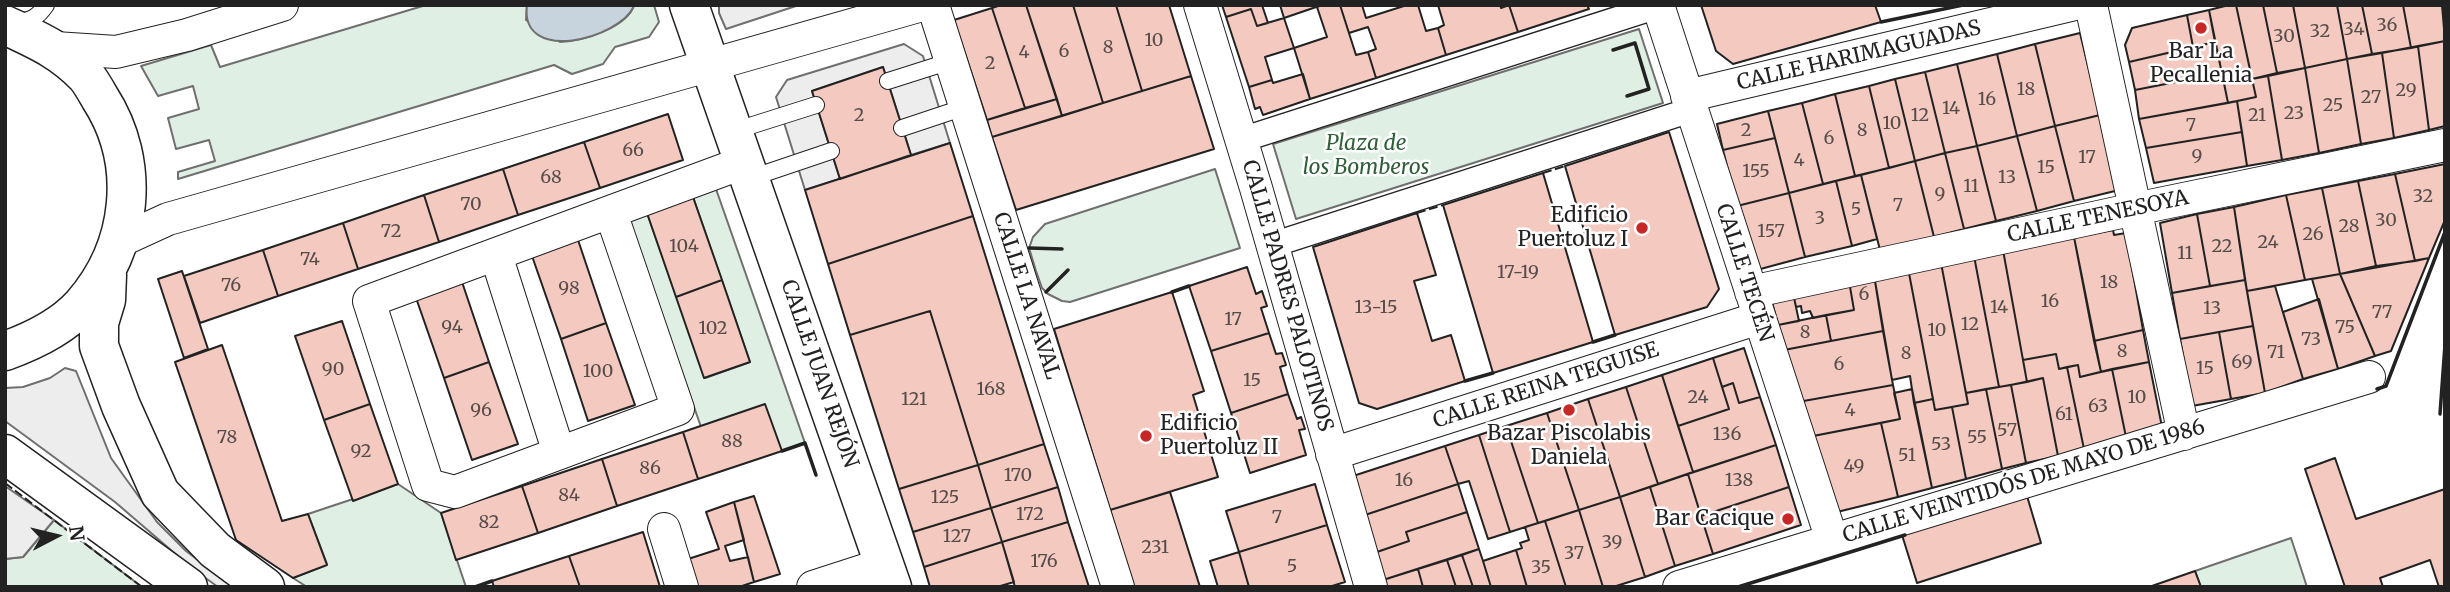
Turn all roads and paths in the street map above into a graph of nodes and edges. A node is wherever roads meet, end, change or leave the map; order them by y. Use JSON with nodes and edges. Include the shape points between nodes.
{"nodes":[{"id":1,"x":46,"y":5,"type":"edge"},
{"id":2,"x":282,"y":5,"type":"edge"},
{"id":3,"x":689,"y":5,"type":"edge"},
{"id":4,"x":922,"y":5,"type":"edge"},
{"id":5,"x":933,"y":5,"type":"edge"},
{"id":6,"x":1200,"y":5,"type":"edge"},
{"id":7,"x":2071,"y":5,"type":"edge"},
{"id":8,"x":2091,"y":5,"type":"edge"},
{"id":9,"x":1658,"y":6,"type":"edge"},
{"id":10,"x":5,"y":24,"type":"edge"},
{"id":11,"x":55,"y":48,"type":"junction"},
{"id":12,"x":951,"y":61,"type":"junction"},
{"id":13,"x":709,"y":66,"type":"junction"},
{"id":14,"x":888,"y":81,"type":"dead end"},
{"id":15,"x":1689,"y":103,"type":"junction"},
{"id":16,"x":816,"y":105,"type":"dead end"},
{"id":17,"x":965,"y":107,"type":"junction"},
{"id":18,"x":902,"y":128,"type":"dead end"},
{"id":19,"x":1241,"y":140,"type":"junction"},
{"id":20,"x":2445,"y":145,"type":"edge"},
{"id":21,"x":831,"y":151,"type":"dead end"},
{"id":22,"x":743,"y":157,"type":"junction"},
{"id":23,"x":2135,"y":209,"type":"junction"},
{"id":24,"x":611,"y":213,"type":"junction"},
{"id":25,"x":1272,"y":245,"type":"junction"},
{"id":26,"x":496,"y":255,"type":"junction"},
{"id":27,"x":113,"y":256,"type":"junction"},
{"id":28,"x":1755,"y":305,"type":"junction"},
{"id":29,"x":5,"y":351,"type":"edge"},
{"id":30,"x":2369,"y":377,"type":"dead end"},
{"id":31,"x":2185,"y":434,"type":"junction"},
{"id":32,"x":559,"y":453,"type":"junction"},
{"id":33,"x":5,"y":454,"type":"edge"},
{"id":34,"x":1332,"y":454,"type":"junction"},
{"id":35,"x":664,"y":529,"type":"dead end"},
{"id":36,"x":1835,"y":548,"type":"junction"},
{"id":37,"x":888,"y":575,"type":"edge"},
{"id":38,"x":188,"y":587,"type":"edge"},
{"id":39,"x":265,"y":587,"type":"edge"},
{"id":40,"x":682,"y":587,"type":"edge"},
{"id":41,"x":813,"y":587,"type":"edge"},
{"id":42,"x":1118,"y":587,"type":"edge"},
{"id":43,"x":1371,"y":587,"type":"edge"},
{"id":44,"x":1679,"y":587,"type":"edge"}],
"edges":[{"from":1,"to":10,"type":"lane","via":[[29,21]]},
{"from":2,"to":11,"type":"street","via":[[116,52]]},
{"from":3,"to":13,"type":"street","name":"CALLE JUAN REJÓN"},
{"from":4,"to":13,"type":"street"},
{"from":5,"to":12,"type":"street","name":"CALLE LA NAVAL"},
{"from":6,"to":19,"type":"street","name":"CALLE PADRES PALOTINOS"},
{"from":7,"to":15,"type":"street","name":"CALLE HARIMAGUADAS"},
{"from":8,"to":23,"type":"street"},
{"from":9,"to":15,"type":"street","name":"CALLE TECÉN"},
{"from":9,"to":19,"type":"street"},
{"from":10,"to":11,"type":"street"},
{"from":11,"to":27,"type":"street","via":[[87,77],[111,114],[125,155],[128,198]]},
{"from":12,"to":14,"type":"lane"},
{"from":12,"to":17,"type":"street","name":"CALLE LA NAVAL"},
{"from":13,"to":22,"type":"street","name":"CALLE JUAN REJÓN"},
{"from":13,"to":27,"type":"street","via":[[168,219]]},
{"from":15,"to":25,"type":"street"},
{"from":15,"to":28,"type":"street","name":"CALLE TECÉN"},
{"from":16,"to":22,"type":"lane"},
{"from":17,"to":18,"type":"lane"},
{"from":17,"to":42,"type":"street","name":"CALLE LA NAVAL"},
{"from":19,"to":25,"type":"street","name":"CALLE PADRES PALOTINOS"},
{"from":20,"to":23,"type":"street","name":"CALLE TENESOYA"},
{"from":21,"to":22,"type":"lane"},
{"from":22,"to":24,"type":"street"},
{"from":22,"to":37,"type":"street","name":"CALLE JUAN REJÓN"},
{"from":23,"to":28,"type":"street","name":"CALLE TENESOYA"},
{"from":23,"to":31,"type":"street"},
{"from":24,"to":26,"type":"street"},
{"from":24,"to":32,"type":"street","via":[[678,409]]},
{"from":25,"to":34,"type":"street","name":"CALLE PADRES PALOTINOS"},
{"from":26,"to":32,"type":"street"},
{"from":26,"to":32,"type":"street","via":[[369,302],[428,485],[455,492]]},
{"from":27,"to":29,"type":"street","via":[[81,306],[46,334]]},
{"from":27,"to":39,"type":"street","via":[[99,323],[99,346],[160,493],[215,550]]},
{"from":28,"to":34,"type":"street","name":"CALLE REINA TEGUISE"},
{"from":28,"to":36,"type":"street","name":"CALLE TECÉN"},
{"from":30,"to":31,"type":"street","name":"CALLE VEINTIDÓS DE MAYO DE 1986"},
{"from":31,"to":36,"type":"street","name":"CALLE VEINTIDÓS DE MAYO DE 1986"},
{"from":33,"to":38,"type":"street"},
{"from":34,"to":43,"type":"street","name":"CALLE PADRES PALOTINOS"},
{"from":35,"to":40,"type":"street"},
{"from":36,"to":44,"type":"street","name":"CALLE VEINTIDÓS DE MAYO DE 1986"},
{"from":37,"to":41,"type":"street"}]}
